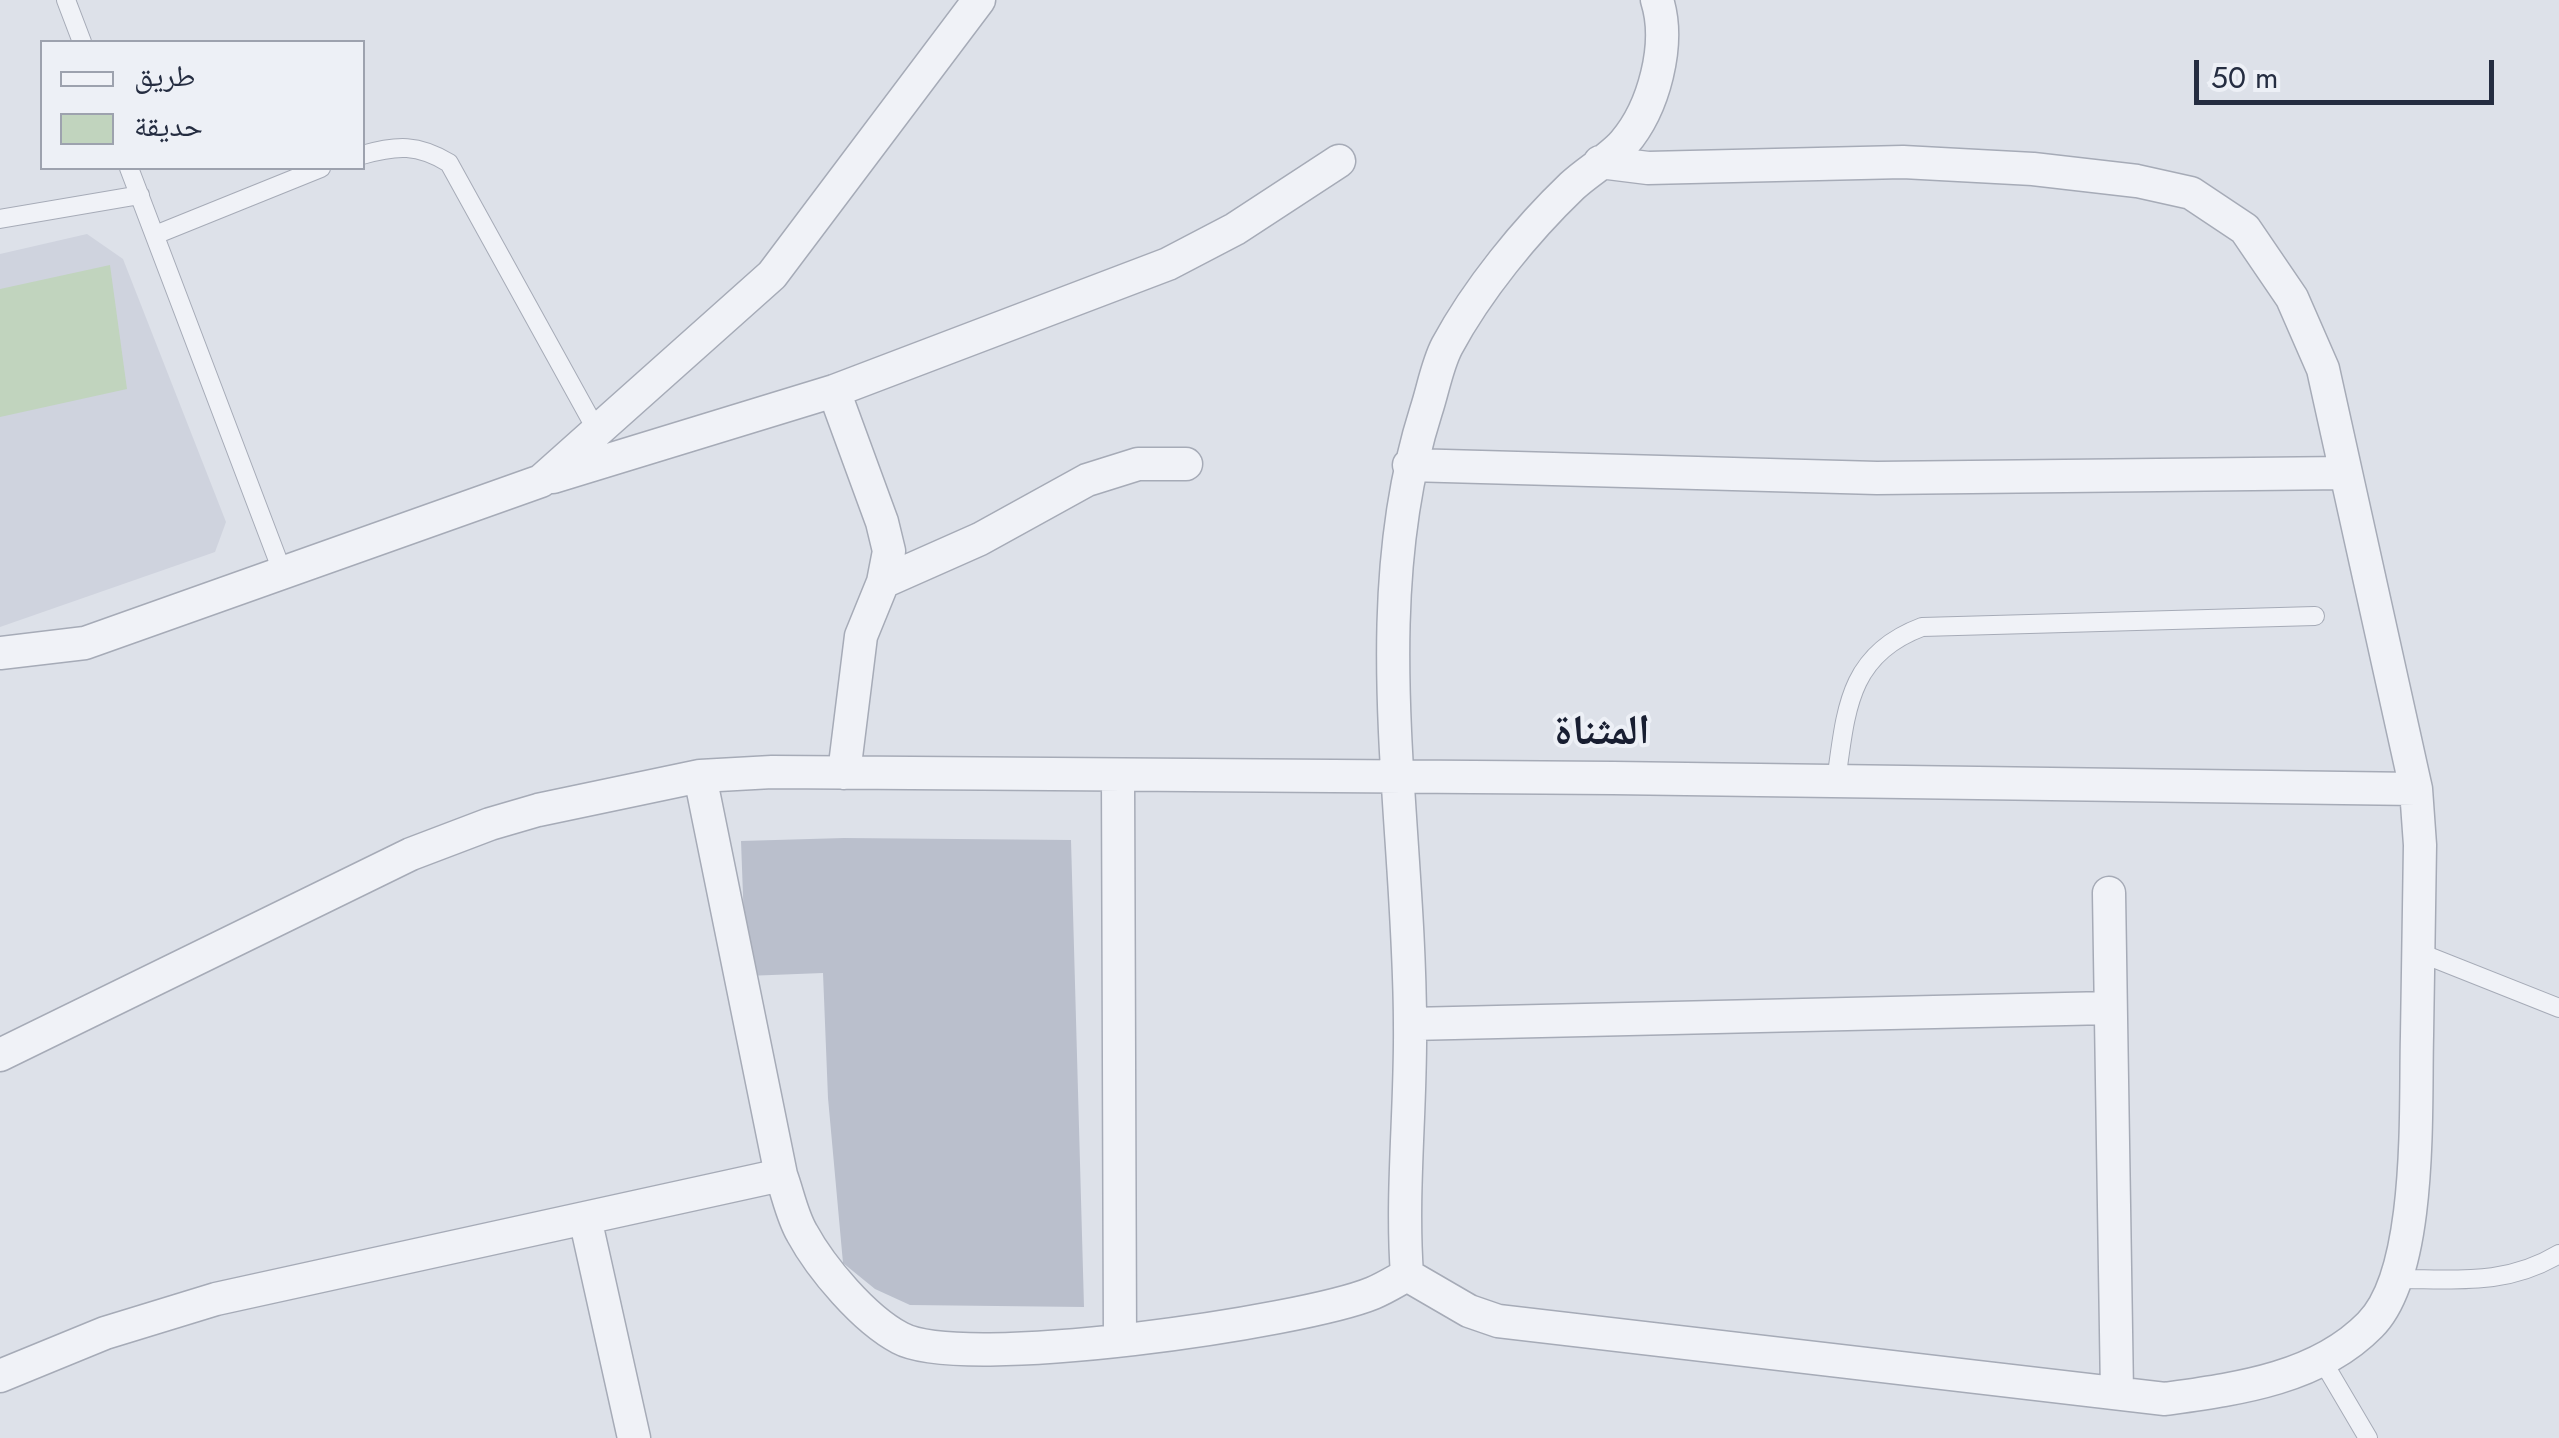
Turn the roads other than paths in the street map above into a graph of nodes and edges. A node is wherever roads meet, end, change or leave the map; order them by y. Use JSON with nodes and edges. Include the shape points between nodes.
{"nodes":[{"id":1,"x":66,"y":0,"type":"edge"},
{"id":2,"x":979,"y":0,"type":"edge"},
{"id":3,"x":1656,"y":0,"type":"edge"},
{"id":4,"x":81,"y":40,"type":"edge"},
{"id":5,"x":365,"y":154,"type":"edge"},
{"id":6,"x":1339,"y":161,"type":"dead end"},
{"id":7,"x":1600,"y":162,"type":"junction"},
{"id":8,"x":131,"y":170,"type":"edge"},
{"id":9,"x":316,"y":170,"type":"edge"},
{"id":10,"x":140,"y":194,"type":"junction"},
{"id":11,"x":0,"y":219,"type":"edge"},
{"id":12,"x":155,"y":235,"type":"junction"},
{"id":13,"x":834,"y":391,"type":"junction"},
{"id":14,"x":598,"y":431,"type":"junction"},
{"id":15,"x":1186,"y":464,"type":"dead end"},
{"id":16,"x":1409,"y":466,"type":"junction"},
{"id":17,"x":2346,"y":473,"type":"junction"},
{"id":18,"x":541,"y":481,"type":"junction"},
{"id":19,"x":282,"y":571,"type":"junction"},
{"id":20,"x":883,"y":582,"type":"junction"},
{"id":21,"x":2315,"y":616,"type":"dead end"},
{"id":22,"x":0,"y":654,"type":"edge"},
{"id":23,"x":844,"y":773,"type":"junction"},
{"id":24,"x":1118,"y":774,"type":"junction"},
{"id":25,"x":700,"y":776,"type":"junction"},
{"id":26,"x":1396,"y":778,"type":"junction"},
{"id":27,"x":1836,"y":781,"type":"junction"},
{"id":28,"x":2416,"y":789,"type":"junction"},
{"id":29,"x":2109,"y":893,"type":"dead end"},
{"id":30,"x":2418,"y":952,"type":"junction"},
{"id":31,"x":2109,"y":1008,"type":"junction"},
{"id":32,"x":2559,"y":1008,"type":"edge"},
{"id":33,"x":1410,"y":1024,"type":"junction"},
{"id":34,"x":0,"y":1055,"type":"edge"},
{"id":35,"x":781,"y":1175,"type":"junction"},
{"id":36,"x":585,"y":1218,"type":"junction"},
{"id":37,"x":2559,"y":1254,"type":"edge"},
{"id":38,"x":1406,"y":1275,"type":"junction"},
{"id":39,"x":2397,"y":1279,"type":"junction"},
{"id":40,"x":1120,"y":1340,"type":"junction"},
{"id":41,"x":2322,"y":1360,"type":"junction"},
{"id":42,"x":0,"y":1376,"type":"edge"},
{"id":43,"x":2117,"y":1393,"type":"junction"},
{"id":44,"x":634,"y":1438,"type":"edge"},
{"id":45,"x":2368,"y":1438,"type":"edge"}],
"edges":[{"from":1,"to":4,"type":"lane"},
{"from":2,"to":14,"type":"street","via":[[772,276]]},
{"from":3,"to":7,"type":"street","via":[[1660,58],[1646,108],[1624,144]]},
{"from":5,"to":14,"type":"lane","via":[[428,150],[450,163]]},
{"from":6,"to":13,"type":"street","via":[[1168,264]]},
{"from":7,"to":16,"type":"street","via":[[1506,258],[1446,348]]},
{"from":7,"to":17,"type":"street","via":[[1686,168],[1903,162],[2138,180],[2191,193],[2245,229],[2292,298],[2323,369]]},
{"from":8,"to":10,"type":"lane"},
{"from":9,"to":12,"type":"lane"},
{"from":10,"to":11,"type":"lane"},
{"from":10,"to":12,"type":"lane"},
{"from":12,"to":19,"type":"lane"},
{"from":13,"to":18,"type":"street"},
{"from":13,"to":20,"type":"street","via":[[882,522],[889,551]]},
{"from":14,"to":18,"type":"street"},
{"from":15,"to":20,"type":"street","via":[[1138,464],[1087,480]]},
{"from":16,"to":17,"type":"street","via":[[1877,478]]},
{"from":16,"to":26,"type":"street","via":[[1395,558]]},
{"from":17,"to":28,"type":"street"},
{"from":18,"to":19,"type":"street"},
{"from":19,"to":22,"type":"street","via":[[85,644]]},
{"from":20,"to":23,"type":"street","via":[[861,636]]},
{"from":21,"to":27,"type":"lane","via":[[1922,628],[1896,637],[1848,698]]},
{"from":23,"to":24,"type":"street"},
{"from":23,"to":25,"type":"street"},
{"from":24,"to":26,"type":"street"},
{"from":24,"to":40,"type":"street"},
{"from":25,"to":34,"type":"street","via":[[538,810],[411,854]]},
{"from":25,"to":35,"type":"street"},
{"from":26,"to":27,"type":"street"},
{"from":26,"to":33,"type":"street"},
{"from":27,"to":28,"type":"street"},
{"from":28,"to":30,"type":"street"},
{"from":29,"to":31,"type":"street"},
{"from":30,"to":32,"type":"lane"},
{"from":30,"to":39,"type":"street","via":[[2414,1188]]},
{"from":31,"to":33,"type":"street"},
{"from":31,"to":43,"type":"street"},
{"from":33,"to":38,"type":"street"},
{"from":35,"to":36,"type":"street"},
{"from":35,"to":40,"type":"street","via":[[801,1232],[844,1293],[901,1339],[967,1351]]},
{"from":36,"to":42,"type":"street","via":[[216,1299],[105,1333]]},
{"from":36,"to":44,"type":"street"},
{"from":37,"to":39,"type":"lane","via":[[2492,1280]]},
{"from":38,"to":40,"type":"street","via":[[1372,1294],[1286,1315]]},
{"from":38,"to":43,"type":"street","via":[[1498,1321]]},
{"from":39,"to":41,"type":"street","via":[[2372,1324]]},
{"from":41,"to":43,"type":"street","via":[[2252,1386],[2165,1399]]},
{"from":41,"to":45,"type":"lane"}]}
